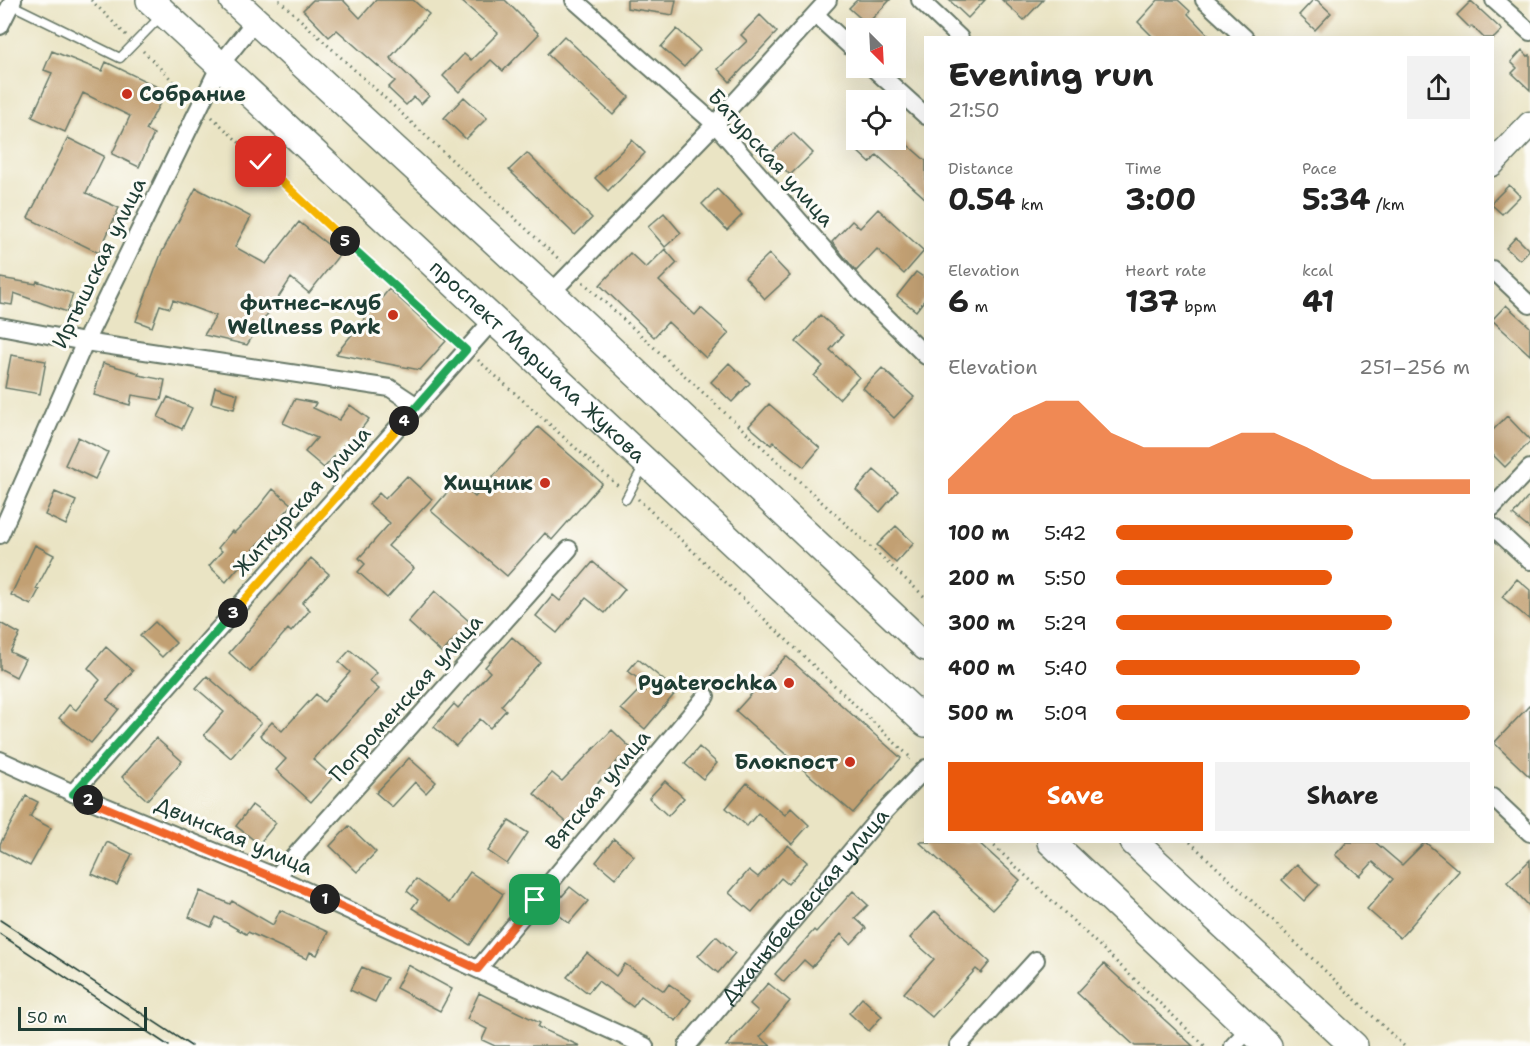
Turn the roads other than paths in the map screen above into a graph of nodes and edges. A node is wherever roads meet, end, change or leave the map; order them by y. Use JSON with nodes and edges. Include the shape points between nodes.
{"nodes":[{"id":1,"x":233,"y":0,"type":"edge"},
{"id":2,"x":574,"y":0,"type":"edge"},
{"id":3,"x":828,"y":0,"type":"edge"},
{"id":4,"x":920,"y":0,"type":"edge"},
{"id":5,"x":1204,"y":0,"type":"edge"},
{"id":6,"x":1494,"y":0,"type":"edge"},
{"id":7,"x":12,"y":2,"type":"edge"},
{"id":8,"x":157,"y":7,"type":"edge"},
{"id":9,"x":816,"y":15,"type":"junction"},
{"id":10,"x":255,"y":21,"type":"junction"},
{"id":11,"x":0,"y":26,"type":"edge"},
{"id":12,"x":1530,"y":32,"type":"edge"},
{"id":13,"x":958,"y":36,"type":"edge"},
{"id":14,"x":1243,"y":36,"type":"edge"},
{"id":15,"x":846,"y":43,"type":"edge"},
{"id":16,"x":220,"y":65,"type":"junction"},
{"id":17,"x":884,"y":78,"type":"edge"},
{"id":18,"x":924,"y":114,"type":"edge"},
{"id":19,"x":715,"y":124,"type":"junction"},
{"id":20,"x":1530,"y":124,"type":"edge"},
{"id":21,"x":1494,"y":162,"type":"edge"},
{"id":22,"x":1494,"y":271,"type":"edge"},
{"id":23,"x":551,"y":293,"type":"junction"},
{"id":24,"x":1530,"y":305,"type":"edge"},
{"id":25,"x":493,"y":320,"type":"junction"},
{"id":26,"x":0,"y":326,"type":"edge"},
{"id":27,"x":85,"y":342,"type":"junction"},
{"id":28,"x":924,"y":354,"type":"edge"},
{"id":29,"x":417,"y":406,"type":"junction"},
{"id":30,"x":645,"y":462,"type":"junction"},
{"id":31,"x":1530,"y":468,"type":"edge"},
{"id":32,"x":628,"y":495,"type":"road end"},
{"id":33,"x":1494,"y":506,"type":"edge"},
{"id":34,"x":1494,"y":528,"type":"edge"},
{"id":35,"x":0,"y":535,"type":"edge"},
{"id":36,"x":569,"y":549,"type":"dead end"},
{"id":37,"x":1530,"y":561,"type":"edge"},
{"id":38,"x":924,"y":644,"type":"edge"},
{"id":39,"x":706,"y":696,"type":"dead end"},
{"id":40,"x":924,"y":721,"type":"edge"},
{"id":41,"x":0,"y":760,"type":"edge"},
{"id":42,"x":924,"y":770,"type":"edge"},
{"id":43,"x":73,"y":794,"type":"junction"},
{"id":44,"x":1494,"y":799,"type":"edge"},
{"id":45,"x":1530,"y":833,"type":"edge"},
{"id":46,"x":1052,"y":843,"type":"edge"},
{"id":47,"x":1135,"y":843,"type":"edge"},
{"id":48,"x":276,"y":878,"type":"junction"},
{"id":49,"x":1036,"y":960,"type":"dead end"},
{"id":50,"x":478,"y":969,"type":"junction"},
{"id":51,"x":1250,"y":1040,"type":"edge"},
{"id":52,"x":645,"y":1046,"type":"edge"},
{"id":53,"x":687,"y":1046,"type":"edge"},
{"id":54,"x":958,"y":1046,"type":"edge"},
{"id":55,"x":1354,"y":1046,"type":"edge"}],
"edges":[{"from":1,"to":10,"type":"highway"},
{"from":2,"to":19,"type":"street","name":"Батурская улица"},
{"from":3,"to":9,"type":"street"},
{"from":4,"to":13,"type":"street"},
{"from":5,"to":14,"type":"street"},
{"from":6,"to":12,"type":"street"},
{"from":7,"to":8,"type":"lane","via":[[120,58]]},
{"from":7,"to":11,"type":"street"},
{"from":8,"to":16,"type":"highway","name":"проспект Маршала Жукова"},
{"from":9,"to":15,"type":"street"},
{"from":9,"to":19,"type":"street"},
{"from":10,"to":16,"type":"street","name":"Иртышская улица"},
{"from":10,"to":23,"type":"highway"},
{"from":16,"to":25,"type":"highway","name":"проспект Маршала Жукова"},
{"from":16,"to":27,"type":"street","name":"Иртышская улица"},
{"from":17,"to":18,"type":"street"},
{"from":19,"to":23,"type":"street"},
{"from":19,"to":28,"type":"street","name":"Батурская улица","via":[[862,293]]},
{"from":20,"to":21,"type":"main road"},
{"from":22,"to":24,"type":"street"},
{"from":23,"to":38,"type":"highway"},
{"from":25,"to":29,"type":"street","name":"Житкурская улица"},
{"from":25,"to":30,"type":"highway","name":"проспект Маршала Жукова"},
{"from":26,"to":27,"type":"street"},
{"from":27,"to":29,"type":"street","via":[[390,388]]},
{"from":27,"to":35,"type":"street","name":"Иртышская улица"},
{"from":29,"to":43,"type":"street","name":"Житкурская улица"},
{"from":30,"to":32,"type":"lane"},
{"from":30,"to":40,"type":"highway","name":"проспект Маршала Жукова"},
{"from":31,"to":33,"type":"street"},
{"from":34,"to":37,"type":"street"},
{"from":36,"to":48,"type":"street","name":"Погроменская улица"},
{"from":39,"to":50,"type":"street","name":"Вятская улица"},
{"from":41,"to":43,"type":"street","name":"Двинская улица"},
{"from":42,"to":53,"type":"street","name":"Джаныбековская улица"},
{"from":43,"to":48,"type":"street","name":"Двинская улица"},
{"from":44,"to":45,"type":"street"},
{"from":46,"to":51,"type":"highway"},
{"from":47,"to":55,"type":"highway"},
{"from":48,"to":50,"type":"street","name":"Двинская улица"},
{"from":49,"to":54,"type":"street"},
{"from":50,"to":52,"type":"street","name":"Двинская улица"}]}
